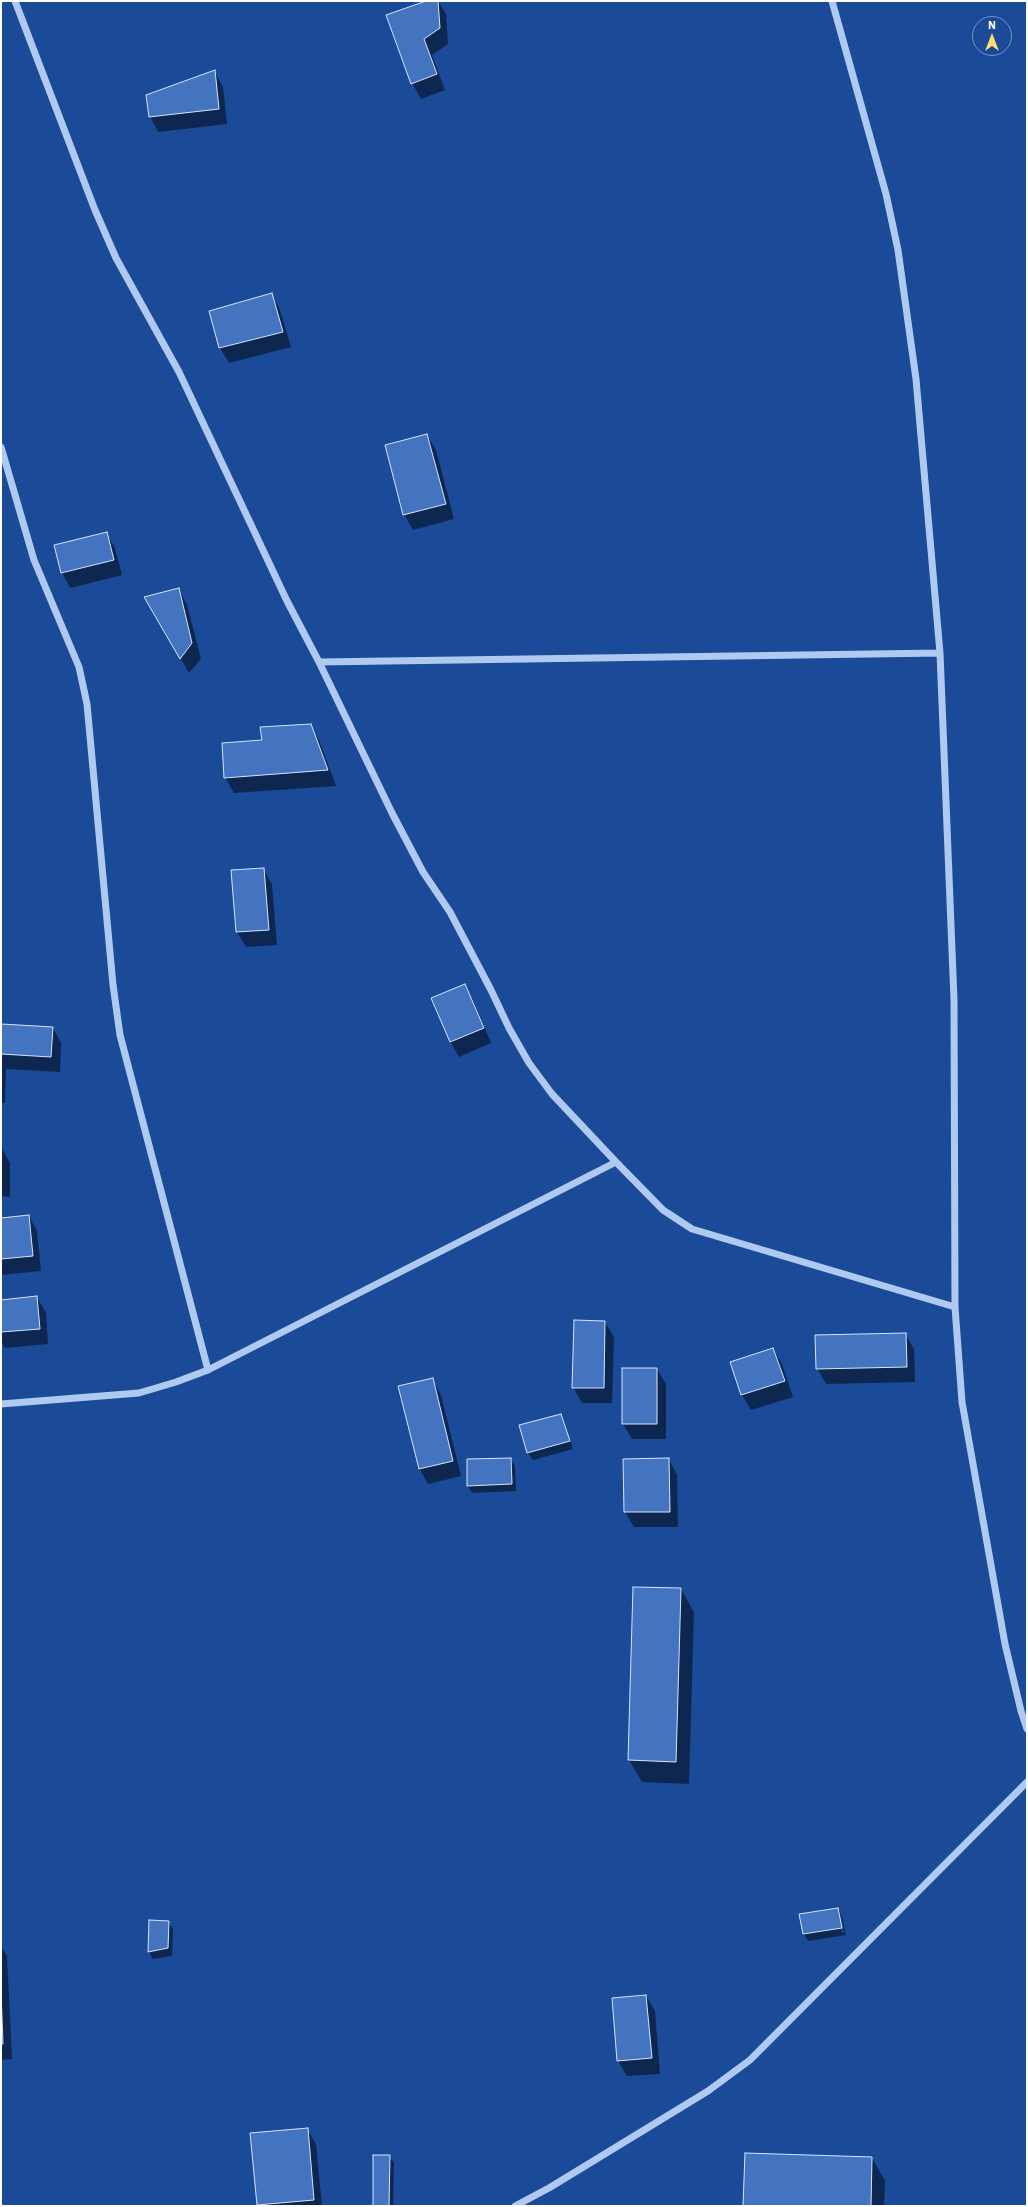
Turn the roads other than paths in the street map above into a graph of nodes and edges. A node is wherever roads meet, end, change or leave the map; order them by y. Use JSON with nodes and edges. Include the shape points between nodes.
{"nodes":[{"id":1,"x":16,"y":1,"type":"edge"},
{"id":2,"x":832,"y":1,"type":"edge"},
{"id":3,"x":1,"y":447,"type":"edge"},
{"id":4,"x":940,"y":653,"type":"junction"},
{"id":5,"x":319,"y":662,"type":"junction"},
{"id":6,"x":616,"y":1162,"type":"junction"},
{"id":7,"x":955,"y":1307,"type":"junction"},
{"id":8,"x":208,"y":1370,"type":"junction"},
{"id":9,"x":1,"y":1404,"type":"edge"},
{"id":10,"x":1024,"y":1711,"type":"edge"},
{"id":11,"x":1027,"y":1729,"type":"edge"},
{"id":12,"x":1027,"y":1782,"type":"edge"},
{"id":13,"x":515,"y":2206,"type":"edge"}],
"edges":[{"from":1,"to":5,"type":"street","via":[[95,210],[116,258],[179,372],[287,601]]},
{"from":2,"to":4,"type":"street","via":[[886,194],[898,250],[923,443]]},
{"from":3,"to":8,"type":"street","via":[[34,560],[79,667],[87,704],[120,1036]]},
{"from":4,"to":5,"type":"street"},
{"from":4,"to":7,"type":"street","via":[[954,1000]]},
{"from":5,"to":6,"type":"street","via":[[392,813],[423,872],[450,912],[529,1062],[552,1094]]},
{"from":6,"to":7,"type":"street","via":[[663,1210],[692,1229]]},
{"from":6,"to":8,"type":"street"},
{"from":7,"to":10,"type":"street","via":[[962,1402],[1005,1644]]},
{"from":8,"to":9,"type":"street","via":[[139,1393]]},
{"from":10,"to":11,"type":"street"},
{"from":12,"to":13,"type":"street","via":[[750,2060],[708,2091]]}]}
